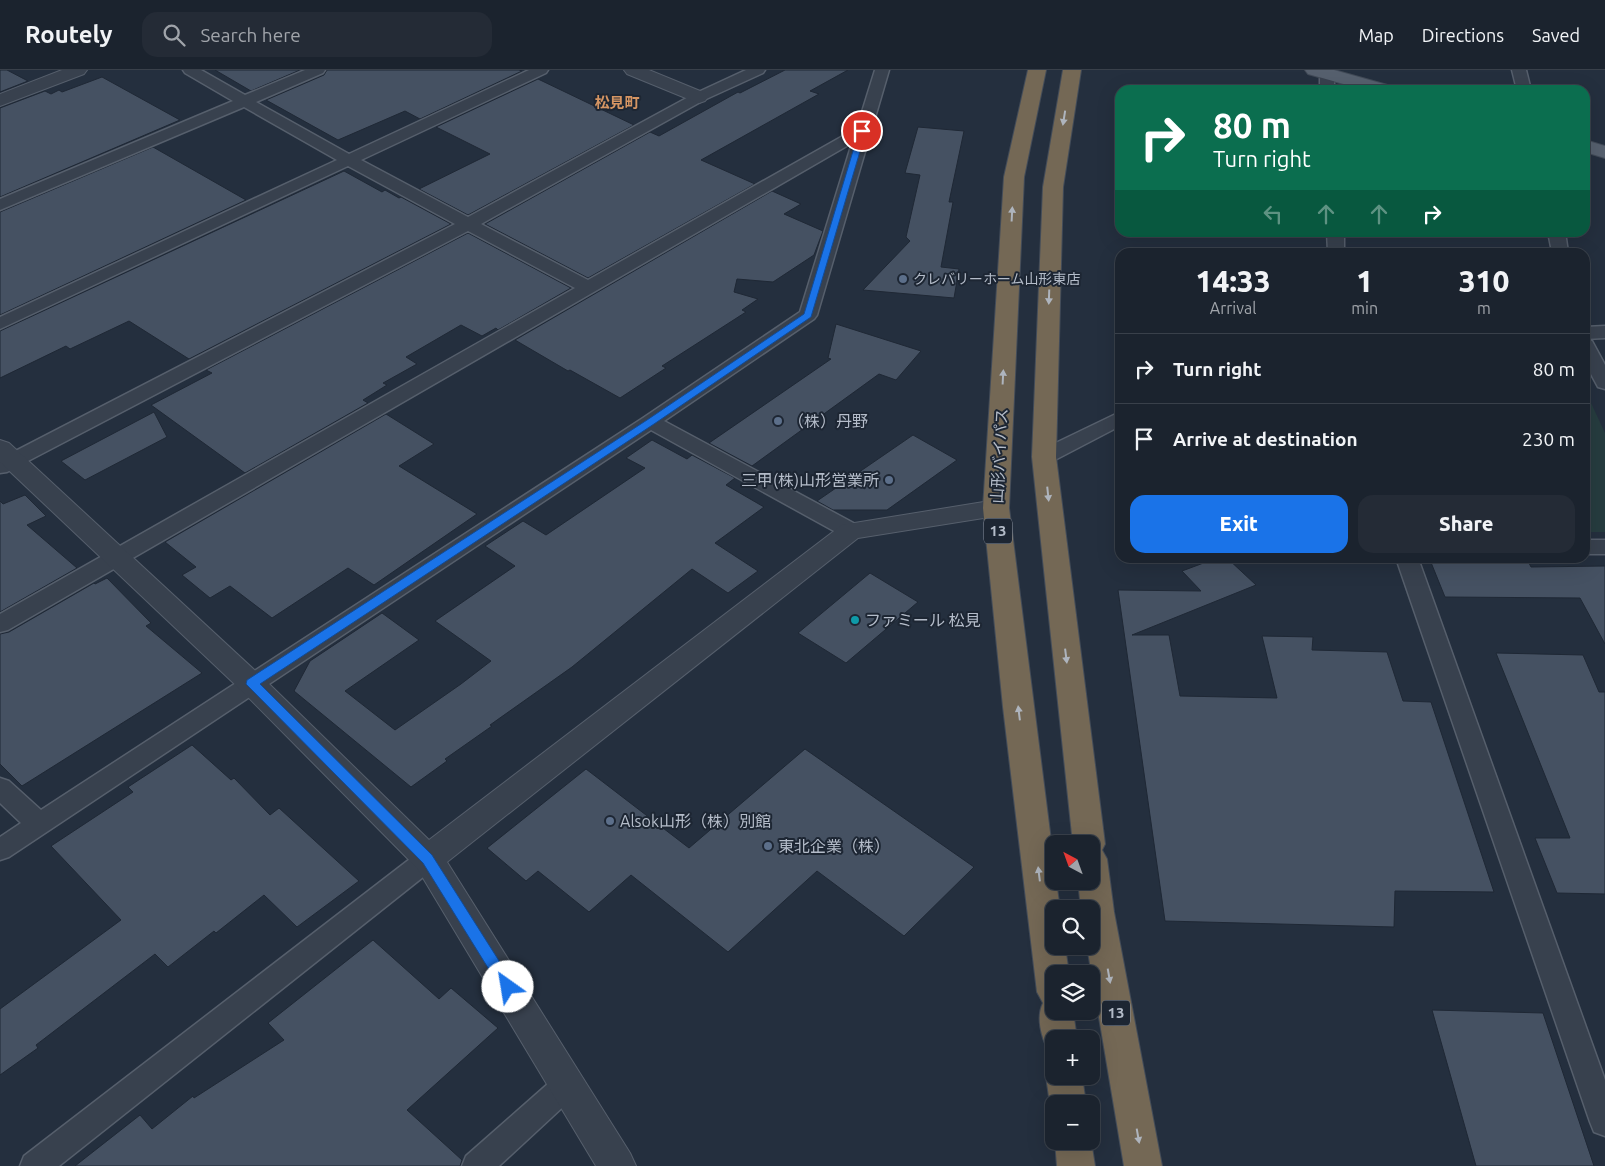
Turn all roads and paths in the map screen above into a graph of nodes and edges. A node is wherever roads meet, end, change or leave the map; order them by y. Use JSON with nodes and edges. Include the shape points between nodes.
{"nodes":[{"id":1,"x":78,"y":70,"type":"edge"},
{"id":2,"x":190,"y":70,"type":"edge"},
{"id":3,"x":318,"y":70,"type":"edge"},
{"id":4,"x":541,"y":70,"type":"edge"},
{"id":5,"x":633,"y":70,"type":"edge"},
{"id":6,"x":758,"y":70,"type":"edge"},
{"id":7,"x":882,"y":70,"type":"edge"},
{"id":8,"x":1037,"y":70,"type":"edge"},
{"id":9,"x":1072,"y":70,"type":"edge"},
{"id":10,"x":1519,"y":70,"type":"edge"},
{"id":11,"x":1324,"y":76,"type":"edge"},
{"id":12,"x":1363,"y":85,"type":"edge"},
{"id":13,"x":1523,"y":85,"type":"edge"},
{"id":14,"x":700,"y":97,"type":"junction"},
{"id":15,"x":0,"y":100,"type":"edge"},
{"id":16,"x":247,"y":101,"type":"junction"},
{"id":17,"x":862,"y":131,"type":"junction"},
{"id":18,"x":1590,"y":148,"type":"edge"},
{"id":19,"x":1605,"y":152,"type":"edge"},
{"id":20,"x":350,"y":161,"type":"junction"},
{"id":21,"x":0,"y":205,"type":"edge"},
{"id":22,"x":468,"y":224,"type":"junction"},
{"id":23,"x":587,"y":287,"type":"junction"},
{"id":24,"x":0,"y":324,"type":"edge"},
{"id":25,"x":1605,"y":332,"type":"edge"},
{"id":26,"x":1590,"y":333,"type":"edge"},
{"id":27,"x":1590,"y":354,"type":"edge"},
{"id":28,"x":1605,"y":383,"type":"edge"},
{"id":29,"x":1115,"y":421,"type":"edge"},
{"id":30,"x":650,"y":422,"type":"junction"},
{"id":31,"x":1044,"y":457,"type":"junction"},
{"id":32,"x":5,"y":458,"type":"edge"},
{"id":33,"x":996,"y":508,"type":"junction"},
{"id":34,"x":850,"y":531,"type":"junction"},
{"id":35,"x":1590,"y":547,"type":"edge"},
{"id":36,"x":1605,"y":547,"type":"edge"},
{"id":37,"x":118,"y":557,"type":"junction"},
{"id":38,"x":1410,"y":563,"type":"edge"},
{"id":39,"x":0,"y":624,"type":"edge"},
{"id":40,"x":252,"y":684,"type":"junction"},
{"id":41,"x":0,"y":788,"type":"edge"},
{"id":42,"x":39,"y":824,"type":"junction"},
{"id":43,"x":1088,"y":835,"type":"edge"},
{"id":44,"x":0,"y":850,"type":"edge"},
{"id":45,"x":428,"y":859,"type":"junction"},
{"id":46,"x":1095,"y":890,"type":"edge"},
{"id":47,"x":1051,"y":965,"type":"edge"},
{"id":48,"x":568,"y":1084,"type":"junction"},
{"id":49,"x":1605,"y":1122,"type":"edge"},
{"id":50,"x":1074,"y":1150,"type":"edge"},
{"id":51,"x":35,"y":1166,"type":"edge"},
{"id":52,"x":477,"y":1166,"type":"edge"},
{"id":53,"x":617,"y":1166,"type":"edge"},
{"id":54,"x":1076,"y":1166,"type":"edge"},
{"id":55,"x":1143,"y":1166,"type":"edge"}],
"edges":[{"from":1,"to":15,"type":"street"},
{"from":2,"to":16,"type":"lane"},
{"from":3,"to":16,"type":"lane"},
{"from":4,"to":20,"type":"lane"},
{"from":5,"to":14,"type":"street"},
{"from":6,"to":14,"type":"lane"},
{"from":7,"to":17,"type":"lane"},
{"from":33,"to":8,"type":"highway","name":"山形バイパス","number":"13","one_way":true,"via":[[1014,177]]},
{"from":9,"to":31,"type":"highway","one_way":true,"via":[[1053,187]]},
{"from":10,"to":13,"type":"lane"},
{"from":11,"to":12,"type":"main road"},
{"from":14,"to":22,"type":"lane"},
{"from":16,"to":20,"type":"lane"},
{"from":16,"to":21,"type":"lane"},
{"from":17,"to":23,"type":"lane"},
{"from":17,"to":30,"type":"lane","via":[[808,315]]},
{"from":18,"to":19,"type":"main road"},
{"from":20,"to":22,"type":"lane"},
{"from":20,"to":24,"type":"lane"},
{"from":22,"to":23,"type":"lane"},
{"from":22,"to":32,"type":"lane"},
{"from":23,"to":37,"type":"lane"},
{"from":25,"to":26,"type":"lane"},
{"from":27,"to":28,"type":"lane"},
{"from":29,"to":31,"type":"lane"},
{"from":30,"to":34,"type":"lane"},
{"from":30,"to":40,"type":"lane"},
{"from":31,"to":43,"type":"highway","one_way":true},
{"from":32,"to":37,"type":"street"},
{"from":33,"to":34,"type":"street"},
{"from":47,"to":33,"type":"highway","name":"山形バイパス","number":"13","one_way":true},
{"from":34,"to":45,"type":"street"},
{"from":35,"to":36,"type":"lane"},
{"from":37,"to":39,"type":"lane"},
{"from":37,"to":40,"type":"street"},
{"from":38,"to":49,"type":"lane"},
{"from":40,"to":42,"type":"lane"},
{"from":40,"to":45,"type":"street"},
{"from":41,"to":42,"type":"lane"},
{"from":42,"to":44,"type":"lane"},
{"from":45,"to":48,"type":"street"},
{"from":45,"to":51,"type":"lane"},
{"from":46,"to":55,"type":"highway","number":"13","one_way":true},
{"from":48,"to":52,"type":"lane"},
{"from":48,"to":53,"type":"street"},
{"from":50,"to":54,"type":"highway"}]}
